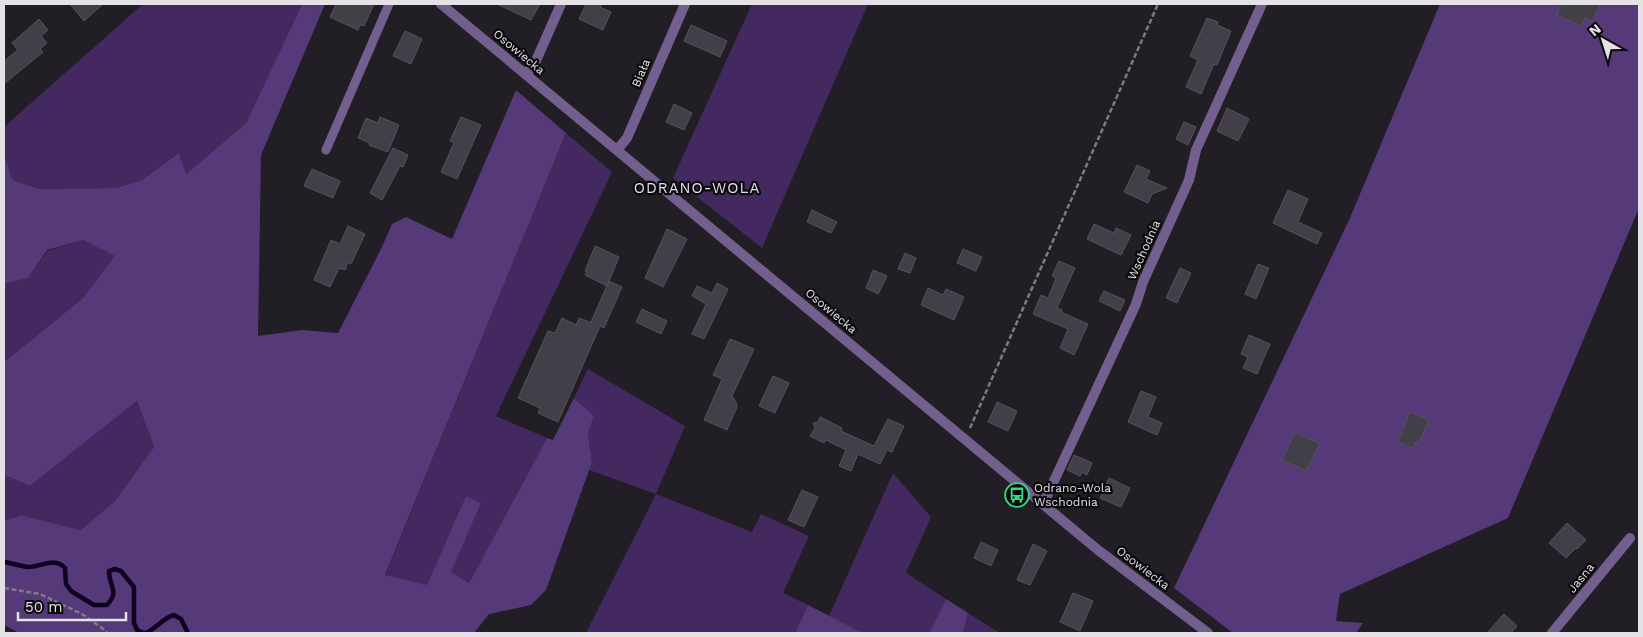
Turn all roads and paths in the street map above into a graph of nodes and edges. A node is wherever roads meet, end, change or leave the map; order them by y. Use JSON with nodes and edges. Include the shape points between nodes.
{"nodes":[{"id":1,"x":389,"y":4,"type":"edge"},
{"id":2,"x":441,"y":4,"type":"edge"},
{"id":3,"x":561,"y":4,"type":"edge"},
{"id":4,"x":684,"y":4,"type":"edge"},
{"id":5,"x":1158,"y":4,"type":"edge"},
{"id":6,"x":1262,"y":4,"type":"edge"},
{"id":7,"x":526,"y":74,"type":"junction"},
{"id":8,"x":326,"y":150,"type":"dead end"},
{"id":9,"x":617,"y":150,"type":"junction"},
{"id":10,"x":963,"y":437,"type":"junction"},
{"id":11,"x":1041,"y":503,"type":"junction"},
{"id":12,"x":1630,"y":538,"type":"dead end"},
{"id":13,"x":4,"y":588,"type":"edge"},
{"id":14,"x":107,"y":633,"type":"edge"},
{"id":15,"x":1208,"y":633,"type":"edge"},
{"id":16,"x":1552,"y":633,"type":"edge"}],
"edges":[{"from":1,"to":8,"type":"lane"},
{"from":2,"to":7,"type":"street","name":"Osowiecka"},
{"from":3,"to":7,"type":"street","via":[[535,63]]},
{"from":4,"to":9,"type":"street","name":"Biała","via":[[627,138]]},
{"from":5,"to":10,"type":"path","via":[[969,430]]},
{"from":6,"to":11,"type":"street","name":"Wschodnia","via":[[1196,150],[1189,180],[1136,304]]},
{"from":7,"to":9,"type":"street","name":"Osowiecka"},
{"from":9,"to":10,"type":"street","name":"Osowiecka"},
{"from":10,"to":11,"type":"street","name":"Osowiecka"},
{"from":11,"to":15,"type":"street","name":"Osowiecka"},
{"from":12,"to":16,"type":"street","name":"Jasna"},
{"from":13,"to":14,"type":"path","via":[[40,594],[82,614]]}]}
